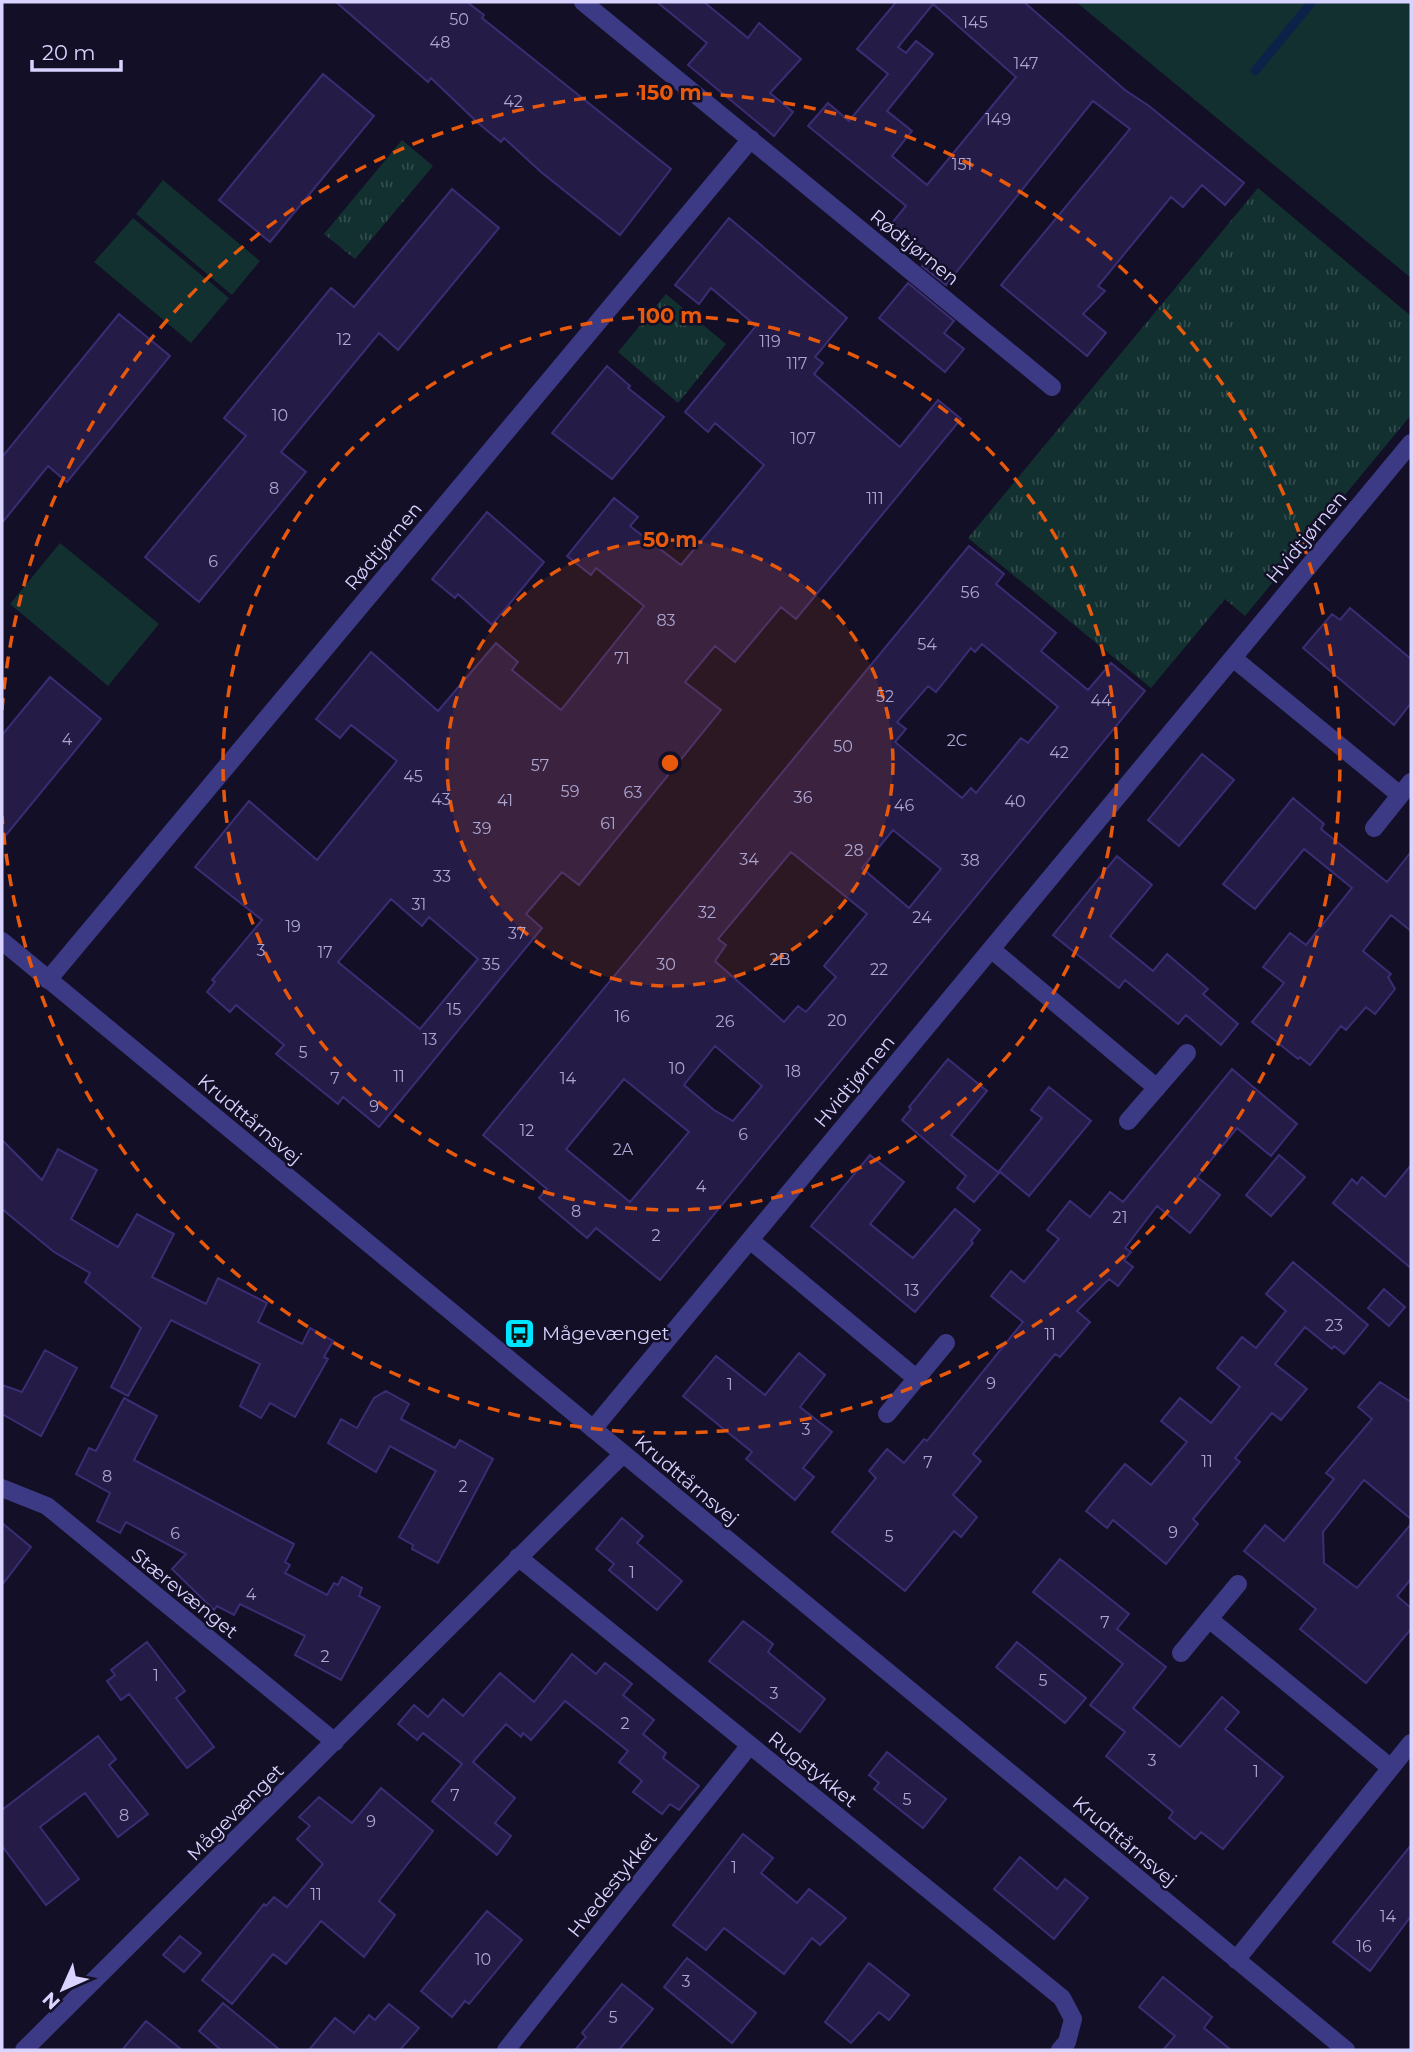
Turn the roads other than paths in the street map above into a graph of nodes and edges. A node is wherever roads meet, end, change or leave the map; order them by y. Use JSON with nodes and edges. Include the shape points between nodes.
{"nodes":[{"id":1,"x":583,"y":2,"type":"edge"},
{"id":2,"x":751,"y":139,"type":"junction"},
{"id":3,"x":1052,"y":387,"type":"dead end"},
{"id":4,"x":1411,"y":443,"type":"edge"},
{"id":5,"x":1233,"y":659,"type":"junction"},
{"id":6,"x":1406,"y":788,"type":"edge"},
{"id":7,"x":1374,"y":828,"type":"dead end"},
{"id":8,"x":2,"y":942,"type":"edge"},
{"id":9,"x":991,"y":949,"type":"junction"},
{"id":10,"x":48,"y":980,"type":"junction"},
{"id":11,"x":1187,"y":1053,"type":"dead end"},
{"id":12,"x":1157,"y":1088,"type":"junction"},
{"id":13,"x":1128,"y":1121,"type":"dead end"},
{"id":14,"x":750,"y":1240,"type":"junction"},
{"id":15,"x":946,"y":1343,"type":"dead end"},
{"id":16,"x":917,"y":1379,"type":"junction"},
{"id":17,"x":887,"y":1414,"type":"dead end"},
{"id":18,"x":593,"y":1429,"type":"junction"},
{"id":19,"x":623,"y":1454,"type":"junction"},
{"id":20,"x":2,"y":1488,"type":"edge"},
{"id":21,"x":518,"y":1557,"type":"junction"},
{"id":22,"x":1238,"y":1584,"type":"dead end"},
{"id":23,"x":1209,"y":1619,"type":"junction"},
{"id":24,"x":1181,"y":1653,"type":"dead end"},
{"id":25,"x":335,"y":1742,"type":"junction"},
{"id":26,"x":1411,"y":1743,"type":"edge"},
{"id":27,"x":750,"y":1745,"type":"junction"},
{"id":28,"x":1391,"y":1769,"type":"junction"},
{"id":29,"x":1237,"y":1960,"type":"junction"},
{"id":30,"x":24,"y":2050,"type":"edge"},
{"id":31,"x":506,"y":2050,"type":"edge"},
{"id":32,"x":1060,"y":2050,"type":"edge"},
{"id":33,"x":1346,"y":2050,"type":"edge"}],
"edges":[{"from":1,"to":2,"type":"street","name":"Rødtjørnen"},
{"from":2,"to":3,"type":"street","name":"Rødtjørnen"},
{"from":2,"to":10,"type":"street","name":"Rødtjørnen"},
{"from":4,"to":5,"type":"street","name":"Hvidtjørnen"},
{"from":5,"to":6,"type":"street"},
{"from":5,"to":9,"type":"street","name":"Hvidtjørnen"},
{"from":6,"to":7,"type":"street"},
{"from":8,"to":10,"type":"street","name":"Krudttårnsvej"},
{"from":9,"to":12,"type":"street"},
{"from":9,"to":14,"type":"street","name":"Hvidtjørnen"},
{"from":10,"to":18,"type":"street","name":"Krudttårnsvej"},
{"from":11,"to":12,"type":"street"},
{"from":12,"to":13,"type":"street"},
{"from":14,"to":16,"type":"street"},
{"from":14,"to":18,"type":"street","name":"Hvidtjørnen"},
{"from":15,"to":16,"type":"street"},
{"from":16,"to":17,"type":"street"},
{"from":18,"to":19,"type":"street","name":"Krudttårnsvej"},
{"from":19,"to":21,"type":"street","name":"Mågevænget"},
{"from":19,"to":29,"type":"street","name":"Krudttårnsvej"},
{"from":20,"to":25,"type":"street","name":"Stærevænget","via":[[47,1506]]},
{"from":21,"to":25,"type":"street","name":"Mågevænget"},
{"from":21,"to":27,"type":"street","name":"Rugstykket"},
{"from":22,"to":23,"type":"street"},
{"from":23,"to":24,"type":"street"},
{"from":23,"to":28,"type":"street"},
{"from":25,"to":30,"type":"street","name":"Mågevænget"},
{"from":26,"to":28,"type":"street"},
{"from":27,"to":31,"type":"street","name":"Hvedestykket"},
{"from":27,"to":32,"type":"street","name":"Rugstykket","via":[[1062,1998],[1073,2019]]},
{"from":28,"to":29,"type":"street"},
{"from":29,"to":33,"type":"street","name":"Krudttårnsvej"}]}
